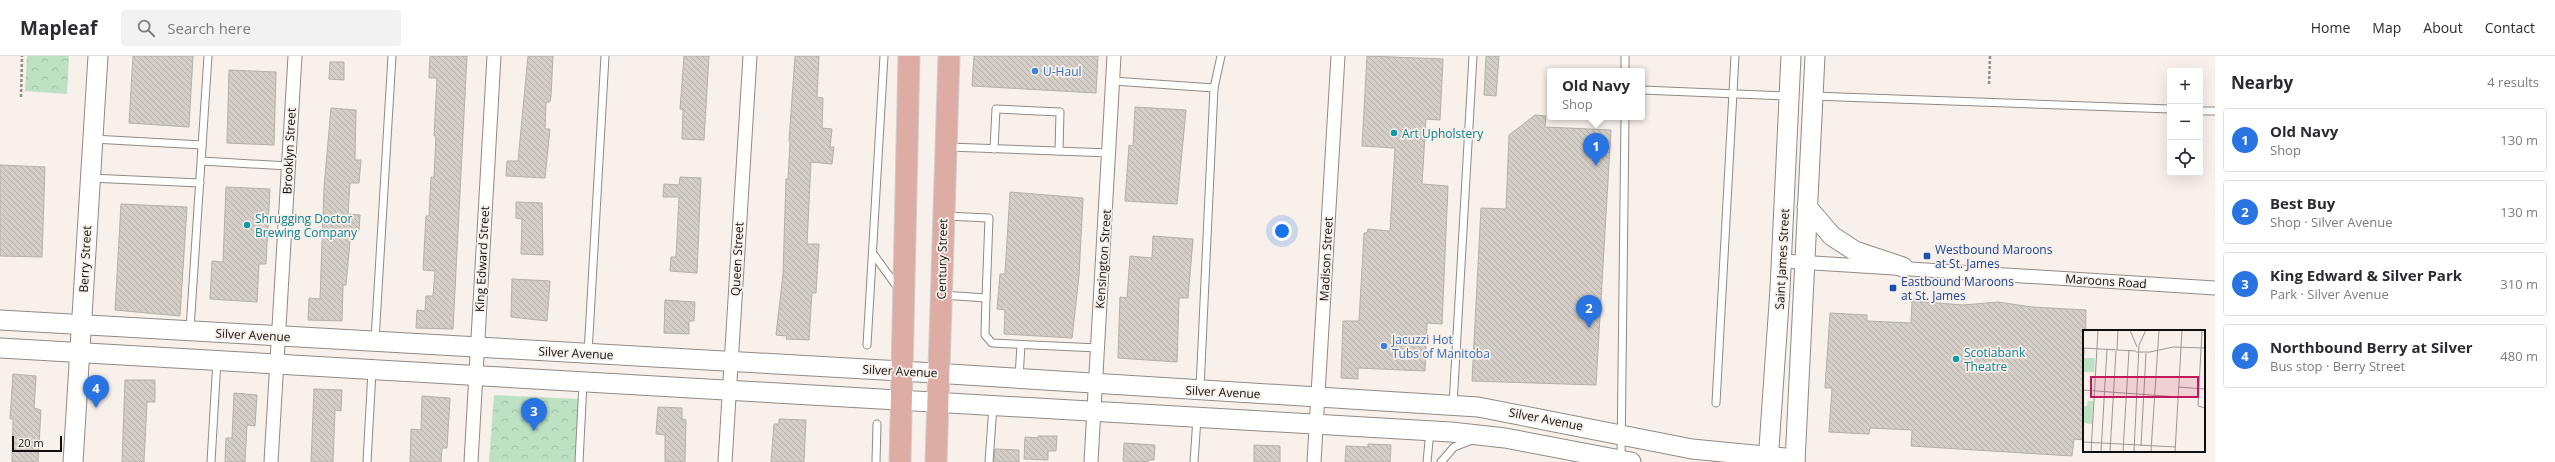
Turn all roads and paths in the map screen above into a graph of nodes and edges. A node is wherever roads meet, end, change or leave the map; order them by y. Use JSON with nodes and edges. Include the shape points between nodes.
{"nodes":[{"id":1,"x":22,"y":56,"type":"edge"},
{"id":2,"x":98,"y":56,"type":"edge"},
{"id":3,"x":208,"y":56,"type":"edge"},
{"id":4,"x":295,"y":56,"type":"edge"},
{"id":5,"x":392,"y":56,"type":"edge"},
{"id":6,"x":494,"y":56,"type":"edge"},
{"id":7,"x":604,"y":56,"type":"edge"},
{"id":8,"x":750,"y":56,"type":"edge"},
{"id":9,"x":884,"y":56,"type":"edge"},
{"id":10,"x":909,"y":56,"type":"edge"},
{"id":11,"x":949,"y":56,"type":"edge"},
{"id":12,"x":1114,"y":56,"type":"edge"},
{"id":13,"x":1221,"y":56,"type":"edge"},
{"id":14,"x":1338,"y":56,"type":"edge"},
{"id":15,"x":1473,"y":56,"type":"edge"},
{"id":16,"x":1625,"y":56,"type":"edge"},
{"id":17,"x":1735,"y":56,"type":"edge"},
{"id":18,"x":1791,"y":56,"type":"edge"},
{"id":19,"x":1815,"y":56,"type":"edge"},
{"id":20,"x":1990,"y":56,"type":"edge"},
{"id":21,"x":1625,"y":68,"type":"edge"},
{"id":22,"x":1113,"y":81,"type":"junction"},
{"id":23,"x":1989,"y":84,"type":"dead end"},
{"id":24,"x":1214,"y":88,"type":"junction"},
{"id":25,"x":1645,"y":90,"type":"edge"},
{"id":26,"x":1733,"y":94,"type":"junction"},
{"id":27,"x":21,"y":96,"type":"dead end"},
{"id":28,"x":1790,"y":96,"type":"junction"},
{"id":29,"x":1813,"y":96,"type":"junction"},
{"id":30,"x":2167,"y":109,"type":"edge"},
{"id":31,"x":2203,"y":110,"type":"edge"},
{"id":32,"x":2215,"y":111,"type":"edge"},
{"id":33,"x":1625,"y":120,"type":"edge"},
{"id":34,"x":93,"y":139,"type":"junction"},
{"id":35,"x":202,"y":145,"type":"junction"},
{"id":36,"x":945,"y":147,"type":"junction"},
{"id":37,"x":994,"y":149,"type":"junction"},
{"id":38,"x":1059,"y":151,"type":"junction"},
{"id":39,"x":1110,"y":153,"type":"junction"},
{"id":40,"x":202,"y":161,"type":"junction"},
{"id":41,"x":288,"y":166,"type":"junction"},
{"id":42,"x":90,"y":178,"type":"junction"},
{"id":43,"x":200,"y":183,"type":"junction"},
{"id":44,"x":1807,"y":207,"type":"junction"},
{"id":45,"x":943,"y":216,"type":"junction"},
{"id":46,"x":873,"y":253,"type":"junction"},
{"id":47,"x":1782,"y":261,"type":"junction"},
{"id":48,"x":1805,"y":263,"type":"junction"},
{"id":49,"x":1903,"y":268,"type":"junction"},
{"id":50,"x":2215,"y":288,"type":"edge"},
{"id":51,"x":941,"y":295,"type":"junction"},
{"id":52,"x":903,"y":298,"type":"junction"},
{"id":53,"x":986,"y":298,"type":"junction"},
{"id":54,"x":0,"y":320,"type":"edge"},
{"id":55,"x":81,"y":325,"type":"junction"},
{"id":56,"x":190,"y":331,"type":"junction"},
{"id":57,"x":278,"y":336,"type":"junction"},
{"id":58,"x":375,"y":342,"type":"junction"},
{"id":59,"x":867,"y":345,"type":"dead end"},
{"id":60,"x":1021,"y":345,"type":"junction"},
{"id":61,"x":477,"y":347,"type":"junction"},
{"id":62,"x":0,"y":348,"type":"edge"},
{"id":63,"x":1098,"y":348,"type":"junction"},
{"id":64,"x":80,"y":352,"type":"junction"},
{"id":65,"x":588,"y":353,"type":"junction"},
{"id":66,"x":217,"y":360,"type":"junction"},
{"id":67,"x":731,"y":361,"type":"junction"},
{"id":68,"x":277,"y":364,"type":"junction"},
{"id":69,"x":372,"y":369,"type":"junction"},
{"id":70,"x":901,"y":370,"type":"junction"},
{"id":71,"x":939,"y":373,"type":"junction"},
{"id":72,"x":476,"y":375,"type":"junction"},
{"id":73,"x":1019,"y":379,"type":"junction"},
{"id":74,"x":584,"y":381,"type":"junction"},
{"id":75,"x":1095,"y":384,"type":"junction"},
{"id":76,"x":730,"y":389,"type":"junction"},
{"id":77,"x":1200,"y":391,"type":"junction"},
{"id":78,"x":1318,"y":397,"type":"junction"},
{"id":79,"x":900,"y":399,"type":"junction"},
{"id":80,"x":938,"y":401,"type":"junction"},
{"id":81,"x":1716,"y":403,"type":"dead end"},
{"id":82,"x":993,"y":404,"type":"junction"},
{"id":83,"x":1453,"y":405,"type":"junction"},
{"id":84,"x":1094,"y":410,"type":"junction"},
{"id":85,"x":1197,"y":416,"type":"junction"},
{"id":86,"x":877,"y":424,"type":"dead end"},
{"id":87,"x":1316,"y":424,"type":"junction"},
{"id":88,"x":1430,"y":431,"type":"junction"},
{"id":89,"x":1622,"y":434,"type":"junction"},
{"id":90,"x":1485,"y":435,"type":"junction"},
{"id":91,"x":1768,"y":459,"type":"edge"},
{"id":92,"x":1624,"y":461,"type":"edge"},
{"id":93,"x":1798,"y":461,"type":"edge"},
{"id":94,"x":73,"y":462,"type":"edge"},
{"id":95,"x":211,"y":462,"type":"edge"},
{"id":96,"x":271,"y":462,"type":"edge"},
{"id":97,"x":367,"y":462,"type":"edge"},
{"id":98,"x":471,"y":462,"type":"edge"},
{"id":99,"x":579,"y":462,"type":"edge"},
{"id":100,"x":725,"y":462,"type":"edge"},
{"id":101,"x":876,"y":462,"type":"edge"},
{"id":102,"x":900,"y":462,"type":"edge"},
{"id":103,"x":936,"y":462,"type":"edge"},
{"id":104,"x":990,"y":462,"type":"edge"},
{"id":105,"x":1091,"y":462,"type":"edge"},
{"id":106,"x":1194,"y":462,"type":"edge"},
{"id":107,"x":1314,"y":462,"type":"edge"},
{"id":108,"x":1427,"y":462,"type":"edge"},
{"id":109,"x":1441,"y":462,"type":"edge"}],
"edges":[{"from":1,"to":27,"type":"path"},
{"from":2,"to":34,"type":"street","name":"Berry Street"},
{"from":3,"to":35,"type":"lane"},
{"from":4,"to":41,"type":"street","name":"Brooklyn Street"},
{"from":5,"to":58,"type":"lane"},
{"from":6,"to":61,"type":"street","name":"King Edward Street"},
{"from":7,"to":65,"type":"lane"},
{"from":8,"to":67,"type":"street","name":"Queen Street"},
{"from":9,"to":46,"type":"lane"},
{"from":10,"to":52,"type":"main road"},
{"from":11,"to":36,"type":"main road","name":"Century Street"},
{"from":12,"to":22,"type":"street","name":"Kensington Street"},
{"from":13,"to":24,"type":"lane"},
{"from":14,"to":78,"type":"street","name":"Madison Street"},
{"from":15,"to":83,"type":"lane"},
{"from":16,"to":21,"type":"lane"},
{"from":17,"to":26,"type":"lane"},
{"from":18,"to":28,"type":"street","name":"Saint James Street"},
{"from":19,"to":29,"type":"street","name":"Saint James Street"},
{"from":20,"to":23,"type":"path"},
{"from":22,"to":24,"type":"lane"},
{"from":22,"to":39,"type":"street","name":"Kensington Street"},
{"from":24,"to":77,"type":"lane"},
{"from":25,"to":26,"type":"lane"},
{"from":26,"to":28,"type":"lane"},
{"from":26,"to":81,"type":"lane"},
{"from":28,"to":47,"type":"street","name":"Saint James Street"},
{"from":29,"to":30,"type":"lane"},
{"from":29,"to":44,"type":"street","name":"Saint James Street"},
{"from":31,"to":32,"type":"lane"},
{"from":33,"to":89,"type":"lane"},
{"from":34,"to":35,"type":"lane"},
{"from":34,"to":42,"type":"street","name":"Berry Street"},
{"from":35,"to":40,"type":"lane"},
{"from":36,"to":37,"type":"lane"},
{"from":36,"to":45,"type":"main road","name":"Century Street"},
{"from":37,"to":38,"type":"lane"},
{"from":37,"to":38,"type":"lane","via":[[996,109],[1060,112]]},
{"from":38,"to":39,"type":"lane"},
{"from":39,"to":63,"type":"street","name":"Kensington Street"},
{"from":40,"to":41,"type":"lane"},
{"from":40,"to":43,"type":"lane"},
{"from":41,"to":57,"type":"street","name":"Brooklyn Street"},
{"from":42,"to":43,"type":"lane"},
{"from":42,"to":55,"type":"street","name":"Berry Street"},
{"from":43,"to":56,"type":"lane"},
{"from":44,"to":48,"type":"street","name":"Saint James Street"},
{"from":44,"to":49,"type":"street","via":[[1832,236],[1854,251]]},
{"from":45,"to":51,"type":"main road","name":"Century Street"},
{"from":45,"to":53,"type":"lane","via":[[989,218]]},
{"from":46,"to":52,"type":"lane"},
{"from":46,"to":59,"type":"lane"},
{"from":47,"to":48,"type":"street","name":"Maroons Road"},
{"from":47,"to":91,"type":"street","name":"Saint James Street"},
{"from":48,"to":49,"type":"street","name":"Maroons Road"},
{"from":48,"to":93,"type":"street","name":"Saint James Street"},
{"from":49,"to":50,"type":"street","name":"Maroons Road"},
{"from":51,"to":53,"type":"lane"},
{"from":51,"to":71,"type":"main road","name":"Century Street"},
{"from":52,"to":70,"type":"main road"},
{"from":53,"to":60,"type":"lane","via":[[984,335],[992,343]]},
{"from":54,"to":55,"type":"street","name":"Silver Avenue"},
{"from":55,"to":56,"type":"street","name":"Silver Avenue"},
{"from":55,"to":64,"type":"street","name":"Berry Street"},
{"from":56,"to":57,"type":"street","name":"Silver Avenue"},
{"from":57,"to":58,"type":"street","name":"Silver Avenue"},
{"from":57,"to":68,"type":"street","name":"Brooklyn Street"},
{"from":58,"to":61,"type":"street","name":"Silver Avenue"},
{"from":60,"to":63,"type":"lane"},
{"from":60,"to":73,"type":"lane"},
{"from":61,"to":65,"type":"street","name":"Silver Avenue"},
{"from":61,"to":72,"type":"street","name":"King Edward Street"},
{"from":62,"to":64,"type":"street"},
{"from":63,"to":75,"type":"street","name":"Kensington Street"},
{"from":64,"to":66,"type":"street"},
{"from":64,"to":94,"type":"street","name":"Berry Street"},
{"from":65,"to":67,"type":"street","name":"Silver Avenue"},
{"from":66,"to":68,"type":"street"},
{"from":66,"to":95,"type":"lane"},
{"from":67,"to":70,"type":"street","name":"Silver Avenue"},
{"from":67,"to":76,"type":"street","name":"Queen Street"},
{"from":68,"to":69,"type":"street"},
{"from":68,"to":96,"type":"street","name":"Brooklyn Street"},
{"from":69,"to":72,"type":"street"},
{"from":69,"to":97,"type":"lane"},
{"from":70,"to":71,"type":"street","name":"Silver Avenue"},
{"from":70,"to":79,"type":"main road"},
{"from":71,"to":73,"type":"street","name":"Silver Avenue"},
{"from":71,"to":80,"type":"main road","name":"Century Street"},
{"from":72,"to":74,"type":"street"},
{"from":72,"to":98,"type":"street","name":"King Edward Street"},
{"from":73,"to":75,"type":"street","name":"Silver Avenue"},
{"from":74,"to":76,"type":"street"},
{"from":74,"to":99,"type":"lane"},
{"from":75,"to":77,"type":"street","name":"Silver Avenue"},
{"from":75,"to":84,"type":"street","name":"Kensington Street"},
{"from":76,"to":79,"type":"street"},
{"from":76,"to":100,"type":"street","name":"Queen Street"},
{"from":77,"to":78,"type":"street","name":"Silver Avenue"},
{"from":78,"to":83,"type":"street","name":"Silver Avenue"},
{"from":78,"to":87,"type":"street","name":"Madison Street"},
{"from":79,"to":80,"type":"street"},
{"from":79,"to":102,"type":"main road"},
{"from":80,"to":82,"type":"street"},
{"from":80,"to":103,"type":"main road","name":"Century Street"},
{"from":82,"to":84,"type":"street"},
{"from":82,"to":104,"type":"lane"},
{"from":83,"to":89,"type":"street","name":"Silver Avenue","via":[[1516,413]]},
{"from":84,"to":85,"type":"street"},
{"from":84,"to":105,"type":"street","name":"Kensington Street"},
{"from":85,"to":87,"type":"street"},
{"from":85,"to":106,"type":"lane"},
{"from":86,"to":101,"type":"lane"},
{"from":87,"to":88,"type":"street"},
{"from":87,"to":107,"type":"street","name":"Madison Street"},
{"from":88,"to":90,"type":"street"},
{"from":88,"to":108,"type":"lane"},
{"from":89,"to":91,"type":"street","name":"Silver Avenue","via":[[1692,449]]},
{"from":89,"to":92,"type":"lane"},
{"from":90,"to":92,"type":"street"},
{"from":90,"to":109,"type":"lane","via":[[1454,447]]},
{"from":91,"to":93,"type":"street","name":"Silver Avenue"}]}
